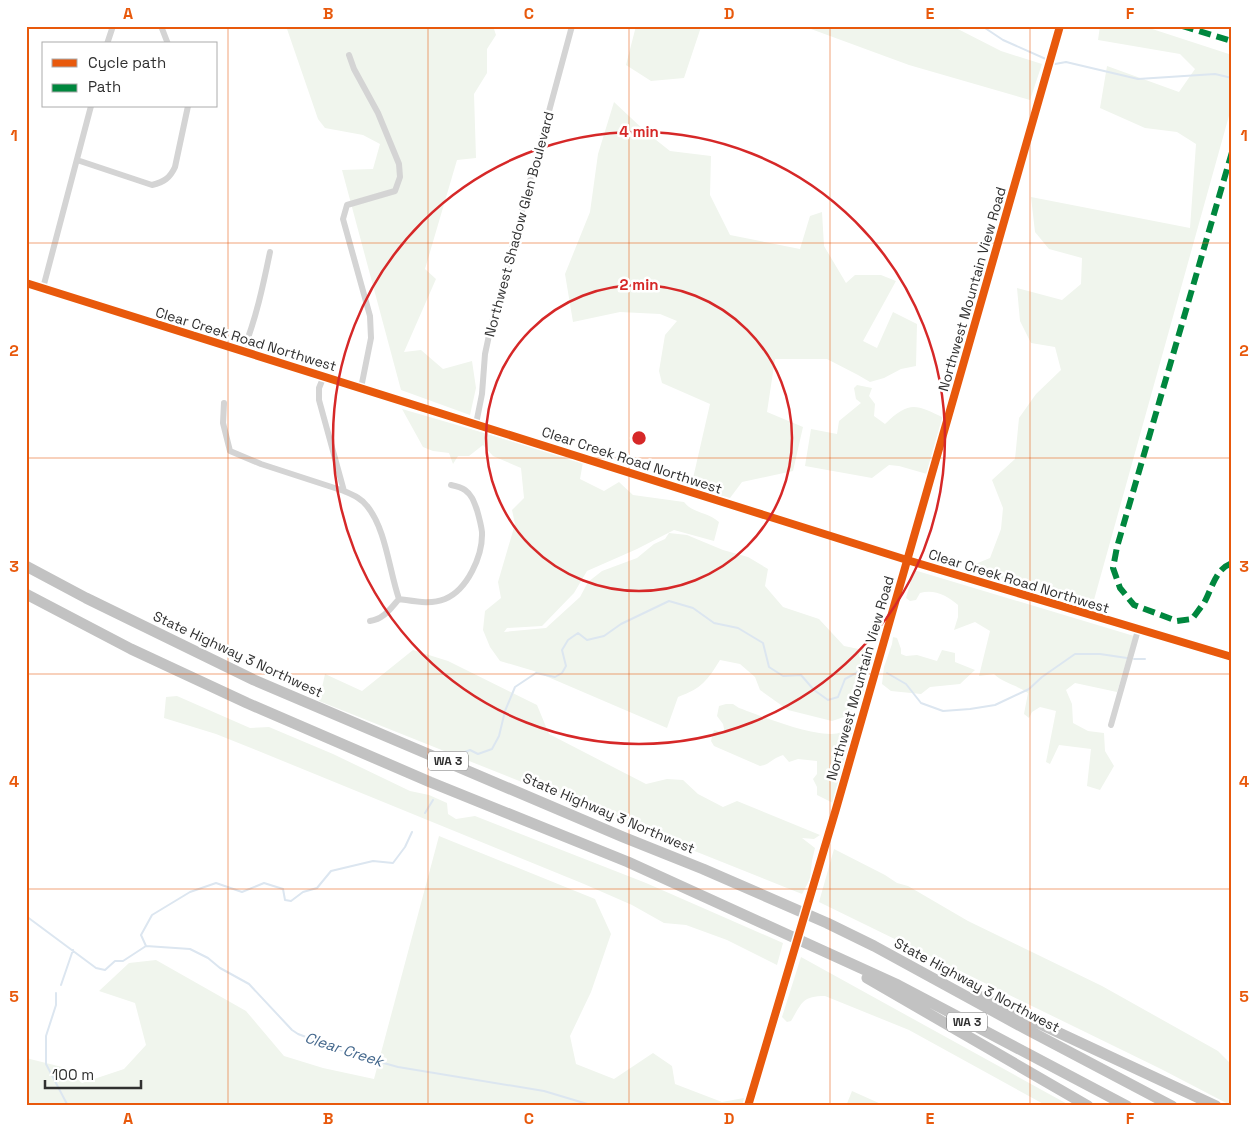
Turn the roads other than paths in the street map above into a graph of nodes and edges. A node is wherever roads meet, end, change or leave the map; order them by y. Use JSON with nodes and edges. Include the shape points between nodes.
{"nodes":[{"id":1,"x":112,"y":26,"type":"edge"},
{"id":2,"x":161,"y":26,"type":"edge"},
{"id":3,"x":572,"y":26,"type":"edge"},
{"id":4,"x":1060,"y":26,"type":"edge"},
{"id":5,"x":108,"y":42,"type":"edge"},
{"id":6,"x":167,"y":42,"type":"edge"},
{"id":7,"x":349,"y":55,"type":"dead end"},
{"id":8,"x":90,"y":108,"type":"edge"},
{"id":9,"x":188,"y":108,"type":"edge"},
{"id":10,"x":77,"y":160,"type":"junction"},
{"id":11,"x":270,"y":252,"type":"dead end"},
{"id":12,"x":26,"y":283,"type":"edge"},
{"id":13,"x":43,"y":288,"type":"junction"},
{"id":14,"x":243,"y":351,"type":"junction"},
{"id":15,"x":324,"y":376,"type":"junction"},
{"id":16,"x":361,"y":388,"type":"junction"},
{"id":17,"x":224,"y":403,"type":"dead end"},
{"id":18,"x":476,"y":424,"type":"junction"},
{"id":19,"x":451,"y":485,"type":"dead end"},
{"id":20,"x":344,"y":491,"type":"junction"},
{"id":21,"x":907,"y":560,"type":"junction"},
{"id":22,"x":26,"y":566,"type":"edge"},
{"id":23,"x":26,"y":594,"type":"edge"},
{"id":24,"x":399,"y":599,"type":"junction"},
{"id":25,"x":370,"y":621,"type":"dead end"},
{"id":26,"x":1138,"y":630,"type":"junction"},
{"id":27,"x":1232,"y":657,"type":"edge"},
{"id":28,"x":1111,"y":725,"type":"dead end"},
{"id":29,"x":805,"y":942,"type":"junction"},
{"id":30,"x":874,"y":946,"type":"junction"},
{"id":31,"x":792,"y":958,"type":"joint"},
{"id":32,"x":748,"y":1106,"type":"edge"},
{"id":33,"x":1088,"y":1106,"type":"edge"},
{"id":34,"x":1127,"y":1106,"type":"edge"},
{"id":35,"x":1172,"y":1106,"type":"edge"},
{"id":36,"x":1216,"y":1106,"type":"edge"}],
"edges":[{"from":1,"to":5,"type":"street"},
{"from":2,"to":6,"type":"street"},
{"from":3,"to":18,"type":"street","name":"Northwest Shadow Glen Boulevard","via":[[491,326]]},
{"from":4,"to":21,"type":"street","name":"Northwest Mountain View Road"},
{"from":7,"to":16,"type":"street","via":[[400,164],[396,190],[347,205],[343,219],[370,316],[371,338]]},
{"from":8,"to":10,"type":"street"},
{"from":9,"to":10,"type":"street","via":[[175,167],[171,176],[161,183],[152,185]]},
{"from":10,"to":13,"type":"street"},
{"from":11,"to":14,"type":"street","via":[[254,325]]},
{"from":12,"to":13,"type":"main road","name":"Clear Creek Road Northwest"},
{"from":13,"to":14,"type":"main road","name":"Clear Creek Road Northwest"},
{"from":14,"to":15,"type":"main road","name":"Clear Creek Road Northwest"},
{"from":15,"to":16,"type":"main road","name":"Clear Creek Road Northwest"},
{"from":15,"to":20,"type":"street","via":[[318,400]]},
{"from":16,"to":18,"type":"main road","name":"Clear Creek Road Northwest"},
{"from":17,"to":20,"type":"street","via":[[223,422],[230,451]]},
{"from":18,"to":21,"type":"main road","name":"Clear Creek Road Northwest"},
{"from":19,"to":24,"type":"street","via":[[463,489],[473,498],[481,523],[476,563],[462,585],[446,599],[426,602]]},
{"from":20,"to":24,"type":"street","via":[[366,505],[378,526]]},
{"from":21,"to":26,"type":"main road","name":"Clear Creek Road Northwest"},
{"from":21,"to":31,"type":"street","name":"Northwest Mountain View Road"},
{"from":22,"to":30,"type":"highway","name":"State Highway 3 Northwest","number":"WA 3","via":[[254,680],[703,869]]},
{"from":23,"to":29,"type":"highway","number":"WA 3","via":[[247,704],[628,862]]},
{"from":24,"to":25,"type":"street","via":[[379,620]]},
{"from":26,"to":27,"type":"main road","name":"Clear Creek Road Northwest"},
{"from":26,"to":28,"type":"street"},
{"from":29,"to":33,"type":"highway"},
{"from":29,"to":34,"type":"highway","number":"WA 3","via":[[898,985]]},
{"from":30,"to":35,"type":"highway","name":"State Highway 3 Northwest","number":"WA 3"},
{"from":30,"to":36,"type":"highway"},
{"from":31,"to":32,"type":"street","name":"Northwest Mountain View Road"}]}
